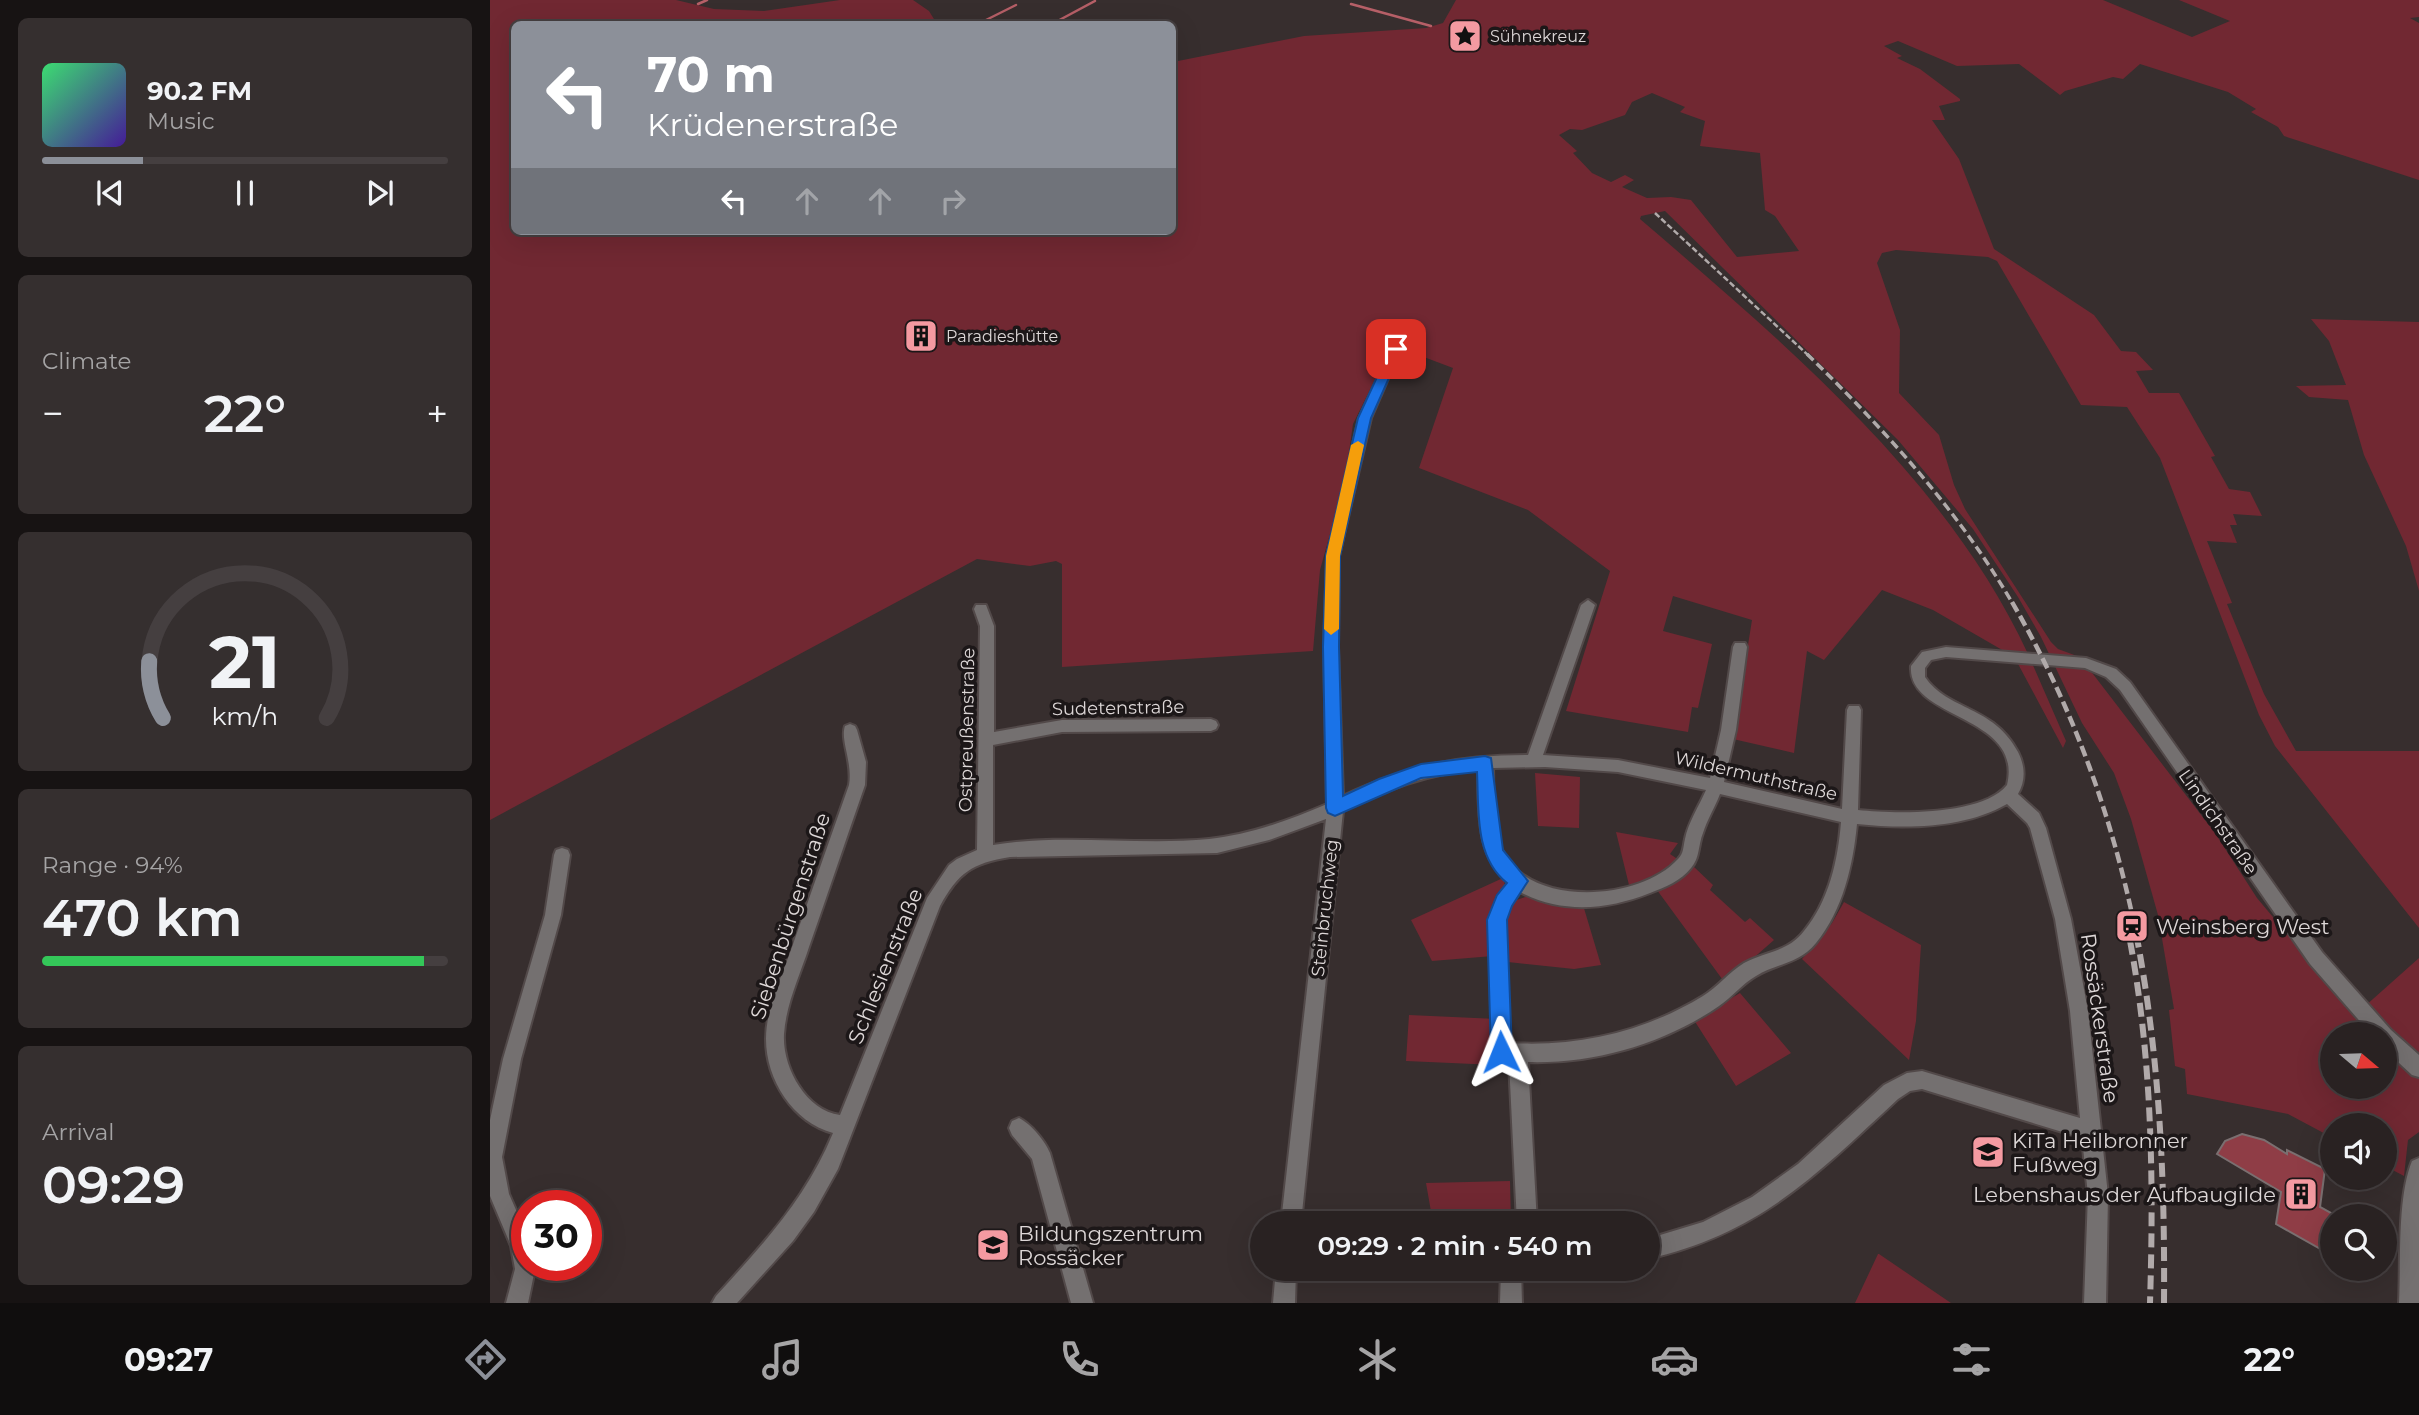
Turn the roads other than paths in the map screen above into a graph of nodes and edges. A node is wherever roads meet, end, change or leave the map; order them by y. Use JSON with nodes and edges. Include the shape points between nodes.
{"nodes":[{"id":1,"x":1396,"y":349,"type":"dead end"},
{"id":2,"x":1588,"y":605,"type":"dead end"},
{"id":3,"x":981,"y":609,"type":"dead end"},
{"id":4,"x":1740,"y":647,"type":"dead end"},
{"id":5,"x":1854,"y":710,"type":"dead end"},
{"id":6,"x":1211,"y":725,"type":"dead end"},
{"id":7,"x":850,"y":730,"type":"dead end"},
{"id":8,"x":986,"y":740,"type":"junction"},
{"id":9,"x":1533,"y":762,"type":"junction"},
{"id":10,"x":1485,"y":764,"type":"junction"},
{"id":11,"x":1715,"y":786,"type":"junction"},
{"id":12,"x":2008,"y":795,"type":"junction"},
{"id":13,"x":1335,"y":808,"type":"junction"},
{"id":14,"x":1847,"y":817,"type":"junction"},
{"id":15,"x":985,"y":853,"type":"junction"},
{"id":16,"x":562,"y":855,"type":"dead end"},
{"id":17,"x":1519,"y":881,"type":"junction"},
{"id":18,"x":2373,"y":1022,"type":"edge"},
{"id":19,"x":2398,"y":1048,"type":"edge"},
{"id":20,"x":1518,"y":1053,"type":"junction"},
{"id":21,"x":2419,"y":1068,"type":"edge"},
{"id":22,"x":847,"y":1125,"type":"junction"},
{"id":23,"x":1019,"y":1128,"type":"dead end"},
{"id":24,"x":2092,"y":1131,"type":"junction"},
{"id":25,"x":2419,"y":1168,"type":"edge"},
{"id":26,"x":1292,"y":1211,"type":"edge"},
{"id":27,"x":1526,"y":1211,"type":"edge"},
{"id":28,"x":1660,"y":1245,"type":"edge"},
{"id":29,"x":1285,"y":1281,"type":"edge"},
{"id":30,"x":1511,"y":1281,"type":"edge"},
{"id":31,"x":517,"y":1303,"type":"edge"},
{"id":32,"x":723,"y":1303,"type":"edge"},
{"id":33,"x":1082,"y":1303,"type":"edge"},
{"id":34,"x":1284,"y":1303,"type":"edge"},
{"id":35,"x":1511,"y":1303,"type":"edge"},
{"id":36,"x":2095,"y":1303,"type":"edge"},
{"id":37,"x":2410,"y":1303,"type":"edge"}],
"edges":[{"from":1,"to":13,"type":"street","name":"Steinbruchweg","via":[[1364,418],[1333,556]]},
{"from":2,"to":9,"type":"street"},
{"from":3,"to":8,"type":"street","name":"Ostpreußenstraße","via":[[987,626]]},
{"from":4,"to":11,"type":"street"},
{"from":5,"to":14,"type":"street"},
{"from":6,"to":8,"type":"street","name":"Sudetenstraße","via":[[1062,726]]},
{"from":7,"to":22,"type":"street","name":"Siebenbürgenstraße","via":[[860,766],[857,785],[782,1000],[774,1045],[788,1084],[803,1104],[827,1122]]},
{"from":8,"to":15,"type":"street","name":"Ostpreußenstraße"},
{"from":9,"to":10,"type":"street","name":"Wildermuthstraße"},
{"from":9,"to":11,"type":"street","name":"Wildermuthstraße","via":[[1618,766]]},
{"from":10,"to":13,"type":"street","name":"Wildermuthstraße","via":[[1421,771]]},
{"from":10,"to":17,"type":"street","via":[[1494,853]]},
{"from":11,"to":14,"type":"street","name":"Wildermuthstraße"},
{"from":11,"to":17,"type":"street","via":[[1693,835],[1689,858],[1669,877],[1626,894],[1591,901],[1557,898]]},
{"from":12,"to":14,"type":"street","name":"Wildermuthstraße","via":[[1961,814],[1913,820]]},
{"from":12,"to":18,"type":"street","name":"Lindichstraße","via":[[2017,771],[2006,743],[1991,727],[1928,690],[1918,678],[1918,666],[1927,656],[1946,652],[2086,663],[2111,673],[2316,958]]},
{"from":12,"to":24,"type":"street","name":"Rossäckerstraße","via":[[2038,828],[2063,919],[2074,969]]},
{"from":13,"to":15,"type":"street","name":"Schlesienstraße","via":[[1225,845]]},
{"from":13,"to":26,"type":"street","name":"Steinbruchweg"},
{"from":14,"to":20,"type":"street","via":[[1843,864],[1833,897],[1815,931],[1793,954],[1751,969],[1713,1000],[1673,1023],[1626,1041],[1549,1055]]},
{"from":15,"to":22,"type":"street","name":"Schlesienstraße","via":[[957,867],[937,895]]},
{"from":16,"to":31,"type":"street","via":[[552,915],[512,1059],[492,1157],[499,1194],[521,1246],[524,1269]]},
{"from":17,"to":20,"type":"street","via":[[1497,920],[1501,1052]]},
{"from":19,"to":21,"type":"street","name":"Lindichstraße"},
{"from":20,"to":27,"type":"street"},
{"from":22,"to":32,"type":"street","name":"Schlesienstraße","via":[[807,1205]]},
{"from":23,"to":33,"type":"street","via":[[1040,1153]]},
{"from":24,"to":28,"type":"street","via":[[1922,1080],[1907,1082],[1891,1091],[1790,1184],[1711,1227]]},
{"from":24,"to":36,"type":"street","name":"Rossäckerstraße","via":[[2098,1195]]},
{"from":25,"to":37,"type":"street","via":[[2413,1204]]},
{"from":29,"to":34,"type":"street"},
{"from":30,"to":35,"type":"street"}]}
